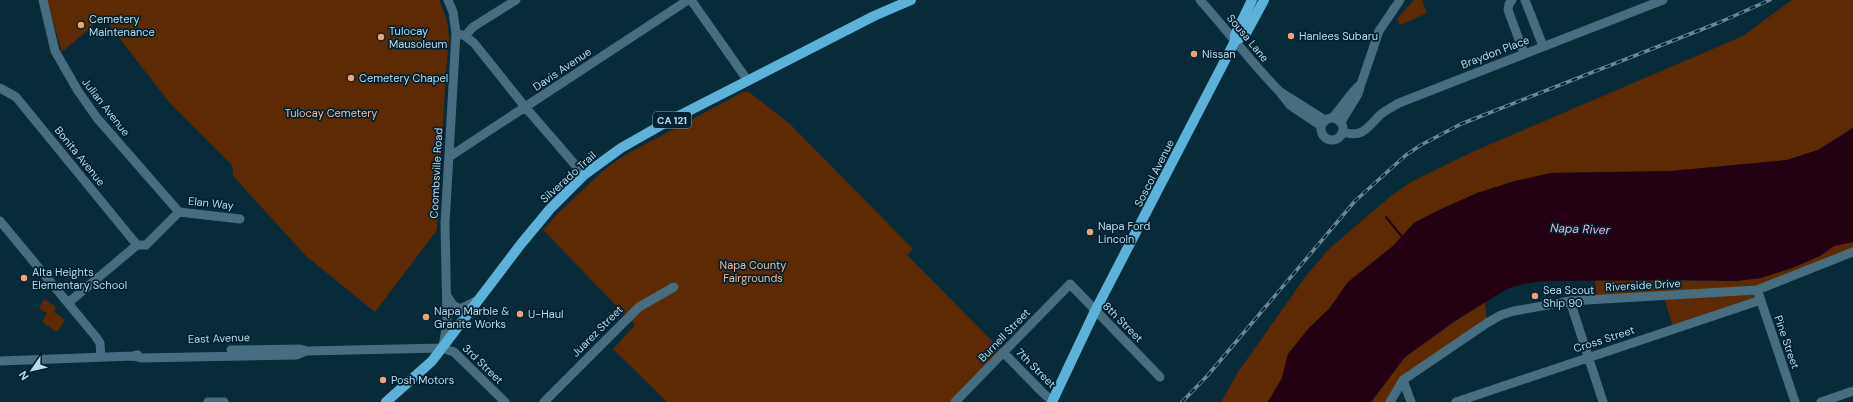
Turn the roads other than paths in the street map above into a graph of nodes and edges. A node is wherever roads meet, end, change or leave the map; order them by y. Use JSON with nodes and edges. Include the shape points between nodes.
{"nodes":[{"id":1,"x":43,"y":0,"type":"edge"},
{"id":2,"x":448,"y":0,"type":"edge"},
{"id":3,"x":516,"y":0,"type":"edge"},
{"id":4,"x":688,"y":0,"type":"edge"},
{"id":5,"x":692,"y":0,"type":"edge"},
{"id":6,"x":911,"y":0,"type":"edge"},
{"id":7,"x":1200,"y":0,"type":"edge"},
{"id":8,"x":1252,"y":0,"type":"edge"},
{"id":9,"x":1264,"y":0,"type":"edge"},
{"id":10,"x":1400,"y":0,"type":"edge"},
{"id":11,"x":1512,"y":0,"type":"edge"},
{"id":12,"x":1525,"y":0,"type":"edge"},
{"id":13,"x":1663,"y":0,"type":"edge"},
{"id":14,"x":456,"y":33,"type":"junction"},
{"id":15,"x":465,"y":36,"type":"junction"},
{"id":16,"x":1235,"y":41,"type":"junction"},
{"id":17,"x":1543,"y":46,"type":"junction"},
{"id":18,"x":1524,"y":53,"type":"junction"},
{"id":19,"x":748,"y":81,"type":"junction"},
{"id":20,"x":1361,"y":84,"type":"junction"},
{"id":21,"x":0,"y":88,"type":"edge"},
{"id":22,"x":526,"y":108,"type":"junction"},
{"id":23,"x":1326,"y":121,"type":"junction"},
{"id":24,"x":1341,"y":122,"type":"junction"},
{"id":25,"x":1343,"y":132,"type":"junction"},
{"id":26,"x":449,"y":157,"type":"junction"},
{"id":27,"x":584,"y":175,"type":"junction"},
{"id":28,"x":179,"y":212,"type":"junction"},
{"id":29,"x":240,"y":219,"type":"dead end"},
{"id":30,"x":0,"y":222,"type":"edge"},
{"id":31,"x":137,"y":245,"type":"junction"},
{"id":32,"x":1853,"y":252,"type":"edge"},
{"id":33,"x":1070,"y":284,"type":"joint"},
{"id":34,"x":674,"y":287,"type":"dead end"},
{"id":35,"x":1757,"y":290,"type":"junction"},
{"id":36,"x":447,"y":296,"type":"junction"},
{"id":37,"x":479,"y":300,"type":"junction"},
{"id":38,"x":1761,"y":300,"type":"junction"},
{"id":39,"x":1570,"y":301,"type":"junction"},
{"id":40,"x":68,"y":303,"type":"junction"},
{"id":41,"x":1095,"y":311,"type":"junction"},
{"id":42,"x":442,"y":348,"type":"junction"},
{"id":43,"x":1003,"y":352,"type":"junction"},
{"id":44,"x":102,"y":357,"type":"junction"},
{"id":45,"x":1588,"y":357,"type":"junction"},
{"id":46,"x":0,"y":362,"type":"edge"},
{"id":47,"x":1160,"y":377,"type":"dead end"},
{"id":48,"x":1403,"y":380,"type":"junction"},
{"id":49,"x":1853,"y":391,"type":"edge"},
{"id":50,"x":208,"y":402,"type":"edge"},
{"id":51,"x":224,"y":402,"type":"edge"},
{"id":52,"x":386,"y":402,"type":"edge"},
{"id":53,"x":505,"y":402,"type":"edge"},
{"id":54,"x":544,"y":402,"type":"edge"},
{"id":55,"x":955,"y":402,"type":"edge"},
{"id":56,"x":1052,"y":402,"type":"edge"},
{"id":57,"x":1390,"y":402,"type":"edge"},
{"id":58,"x":1410,"y":402,"type":"edge"},
{"id":59,"x":1456,"y":402,"type":"edge"},
{"id":60,"x":1604,"y":402,"type":"edge"},
{"id":61,"x":1795,"y":402,"type":"edge"},
{"id":62,"x":1821,"y":402,"type":"edge"}],
"edges":[{"from":1,"to":28,"type":"street","name":"Julian Avenue","via":[[55,51],[78,91],[97,118]]},
{"from":2,"to":14,"type":"street","name":"Coombsville Road","via":[[453,12]]},
{"from":3,"to":15,"type":"street","via":[[473,27]]},
{"from":4,"to":22,"type":"street","name":"Davis Avenue"},
{"from":5,"to":19,"type":"street"},
{"from":6,"to":19,"type":"main road","name":"Silverado Trail","number":"CA 121","via":[[874,16]]},
{"from":7,"to":16,"type":"street","name":"Sousa Lane"},
{"from":8,"to":16,"type":"main road","name":"Soscol Avenue","via":[[1235,35]]},
{"from":9,"to":16,"type":"main road","name":"Soscol Avenue","via":[[1245,35]]},
{"from":10,"to":20,"type":"street","via":[[1379,31]]},
{"from":11,"to":18,"type":"street","via":[[1508,10]]},
{"from":12,"to":17,"type":"street"},
{"from":13,"to":17,"type":"street","name":"Braydon Place"},
{"from":14,"to":15,"type":"street"},
{"from":14,"to":26,"type":"street","name":"Coombsville Road"},
{"from":15,"to":22,"type":"street","via":[[474,43]]},
{"from":16,"to":23,"type":"street","name":"Sousa Lane","via":[[1279,91]]},
{"from":16,"to":41,"type":"main road","name":"Soscol Avenue"},
{"from":17,"to":18,"type":"street","name":"Braydon Place"},
{"from":18,"to":25,"type":"street","name":"Braydon Place","via":[[1399,103],[1384,112],[1360,133]]},
{"from":19,"to":27,"type":"main road","name":"Silverado Trail","number":"CA 121","via":[[621,148]]},
{"from":20,"to":23,"type":"street","via":[[1352,92],[1342,109]]},
{"from":20,"to":24,"type":"street","via":[[1358,94]]},
{"from":21,"to":31,"type":"street","name":"Bonita Avenue","via":[[16,97]]},
{"from":22,"to":26,"type":"street","name":"Davis Avenue"},
{"from":22,"to":27,"type":"street"},
{"from":23,"to":24,"type":"street"},
{"from":23,"to":25,"type":"street","via":[[1321,133],[1328,140],[1336,140]]},
{"from":24,"to":25,"type":"street"},
{"from":26,"to":36,"type":"street","name":"Coombsville Road","via":[[446,224]]},
{"from":27,"to":37,"type":"main road","name":"Silverado Trail","number":"CA 121","via":[[536,226]]},
{"from":28,"to":29,"type":"street","name":"Elan Way"},
{"from":28,"to":31,"type":"street","via":[[146,245]]},
{"from":30,"to":40,"type":"street"},
{"from":31,"to":40,"type":"street"},
{"from":32,"to":35,"type":"street","name":"Riverside Drive"},
{"from":33,"to":41,"type":"street","name":"8th Street"},
{"from":33,"to":43,"type":"street","name":"Burnell Street"},
{"from":34,"to":54,"type":"street","name":"Juarez Street","via":[[639,307]]},
{"from":35,"to":38,"type":"street","name":"Pine Street"},
{"from":35,"to":39,"type":"street","name":"Riverside Drive"},
{"from":36,"to":37,"type":"street","via":[[453,305],[460,309]]},
{"from":36,"to":42,"type":"street","name":"Coombsville Road","via":[[447,322]]},
{"from":37,"to":42,"type":"main road","name":"Silverado Trail","number":"CA 121"},
{"from":38,"to":45,"type":"street","name":"Cross Street"},
{"from":38,"to":61,"type":"street","name":"Pine Street"},
{"from":39,"to":45,"type":"street"},
{"from":39,"to":48,"type":"street","name":"Riverside Drive","via":[[1501,315]]},
{"from":40,"to":44,"type":"street","via":[[99,340]]},
{"from":41,"to":47,"type":"street","name":"8th Street"},
{"from":41,"to":56,"type":"main road","name":"Soscol Avenue"},
{"from":42,"to":44,"type":"street","name":"East Avenue","via":[[306,351],[299,348],[259,349]]},
{"from":42,"to":52,"type":"main road","name":"Silverado Trail","number":"CA 121","via":[[432,361]]},
{"from":42,"to":53,"type":"street","name":"3rd Street","via":[[454,352]]},
{"from":43,"to":55,"type":"street","name":"Burnell Street"},
{"from":43,"to":56,"type":"street","name":"7th Street"},
{"from":44,"to":46,"type":"street","name":"East Avenue"},
{"from":45,"to":59,"type":"street","name":"Cross Street"},
{"from":45,"to":60,"type":"street"},
{"from":48,"to":57,"type":"street","name":"Riverside Drive"},
{"from":48,"to":58,"type":"street"},
{"from":49,"to":62,"type":"street"},
{"from":50,"to":51,"type":"street"}]}
